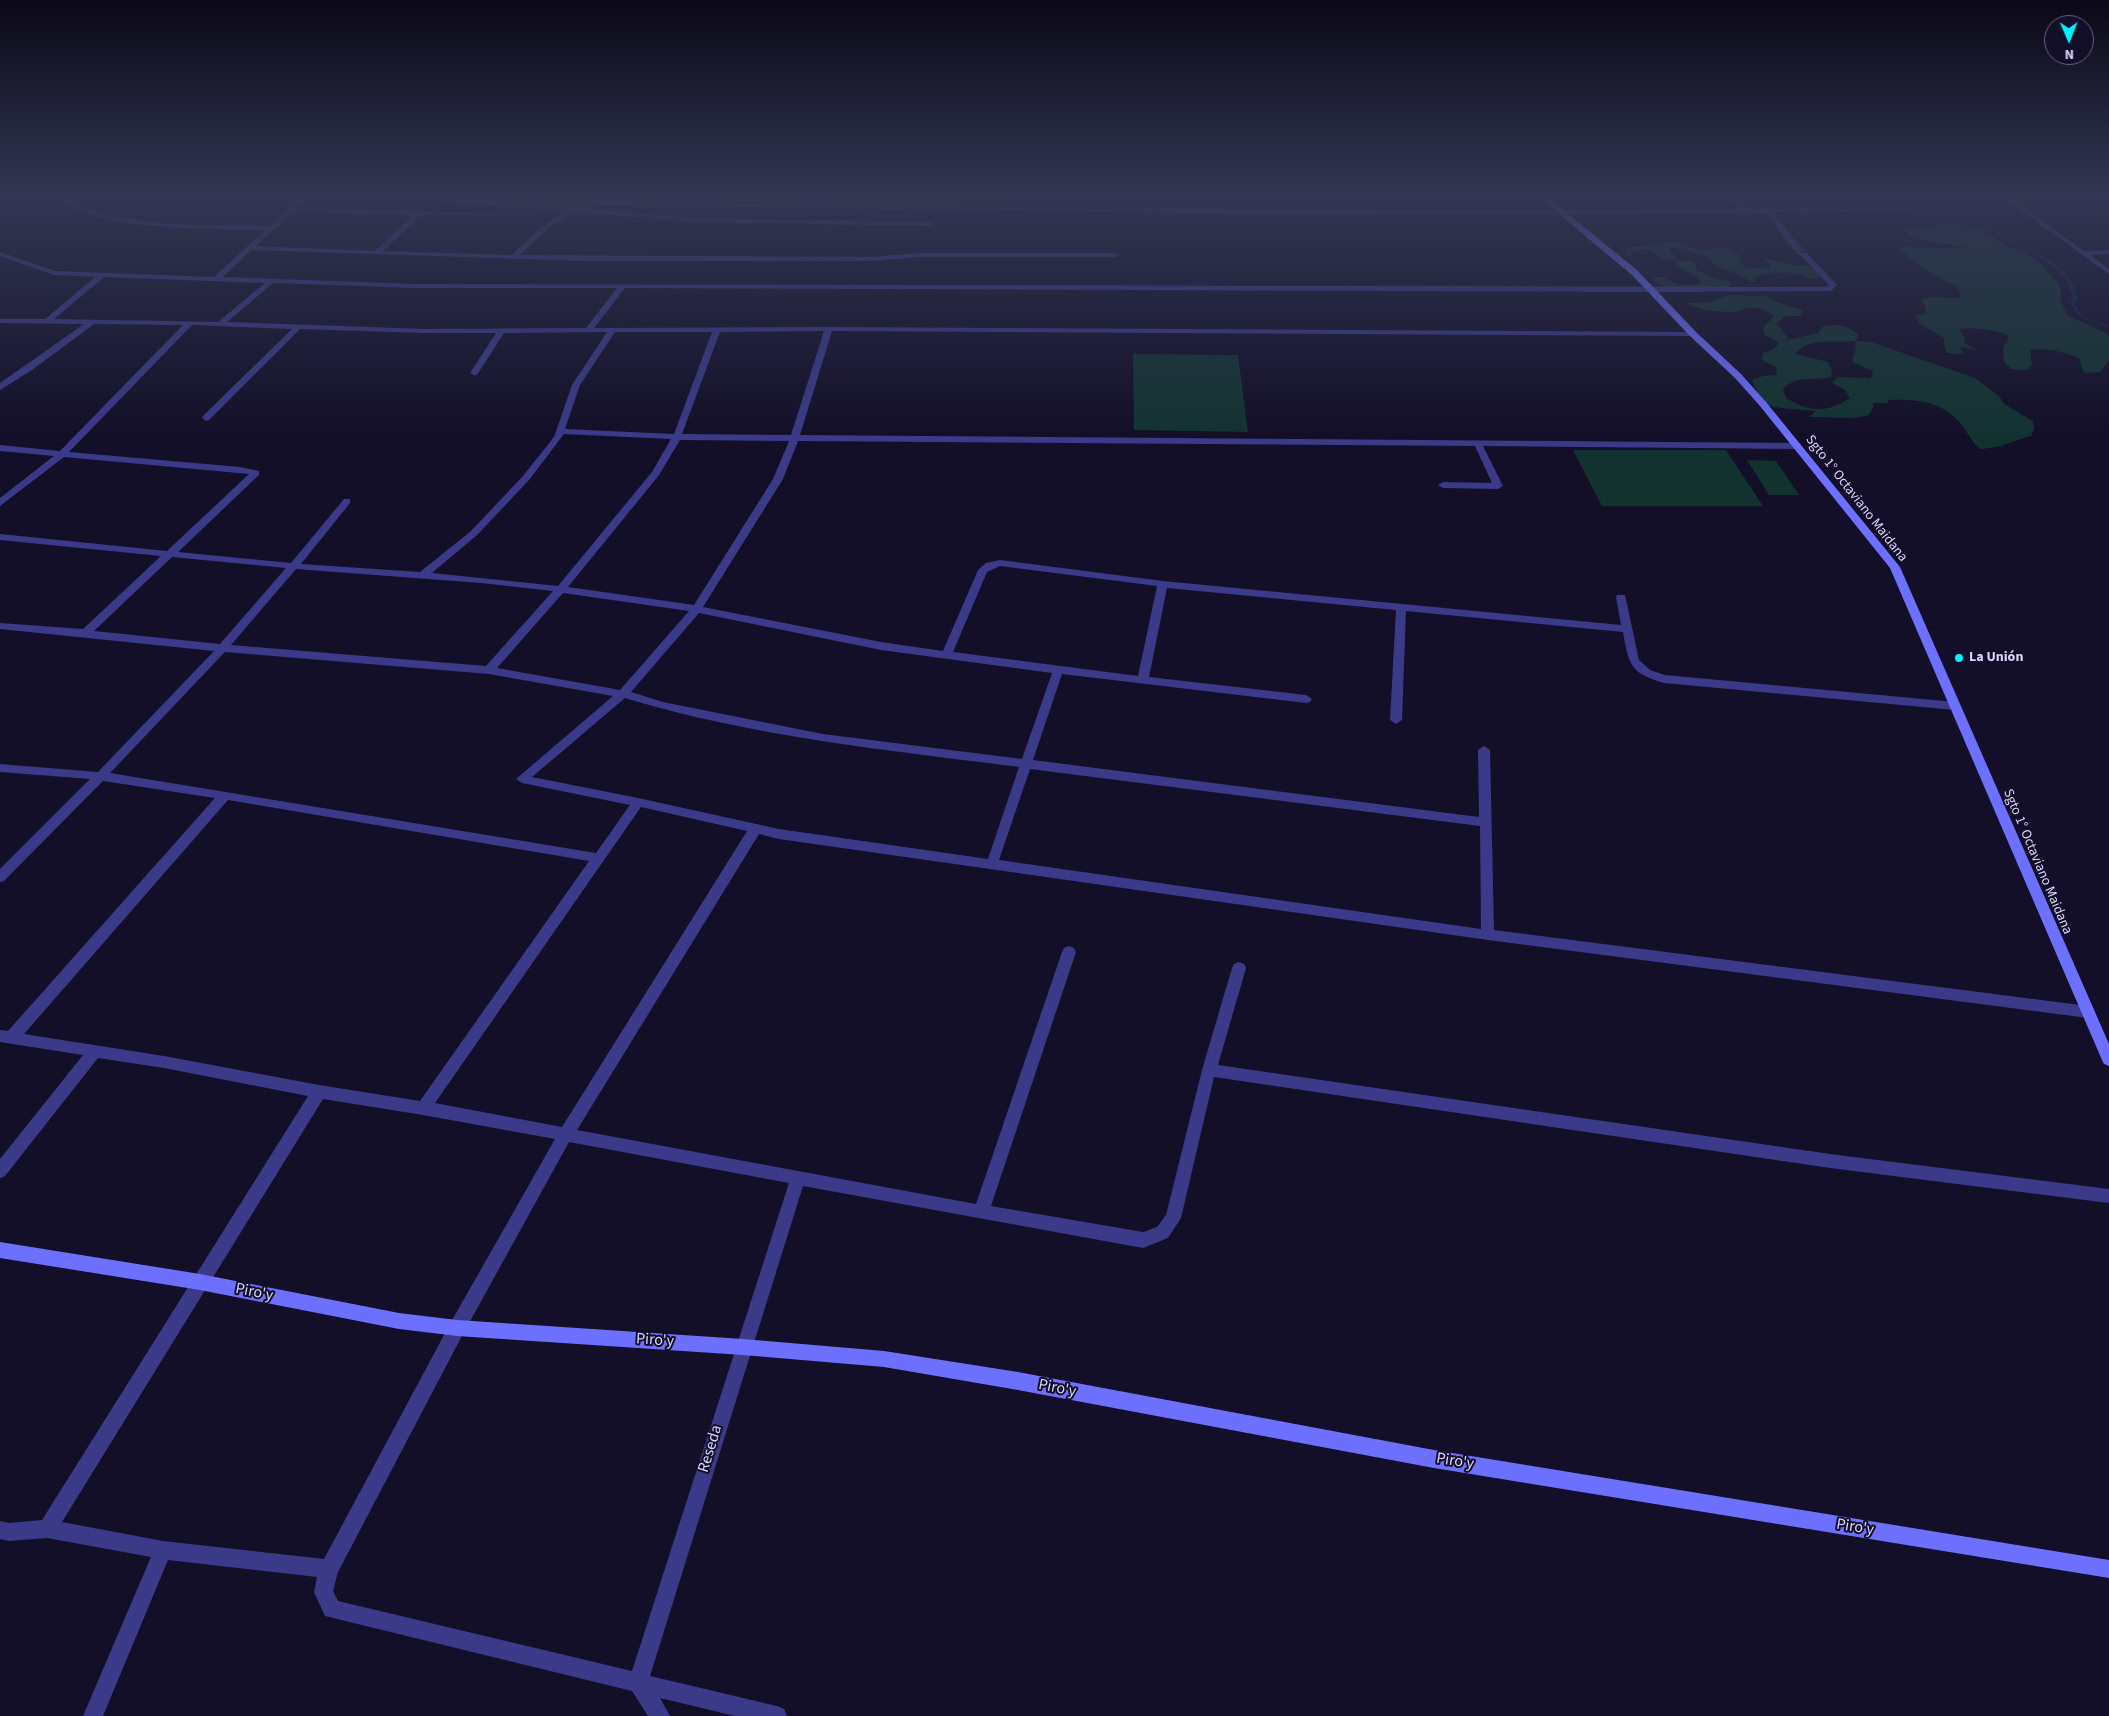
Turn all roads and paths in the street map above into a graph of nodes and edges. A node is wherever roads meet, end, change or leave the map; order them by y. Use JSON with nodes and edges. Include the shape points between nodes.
{"nodes":[{"id":1,"x":99,"y":277,"type":"edge"},
{"id":2,"x":173,"y":277,"type":"edge"},
{"id":3,"x":1639,"y":277,"type":"edge"},
{"id":4,"x":1825,"y":277,"type":"edge"},
{"id":5,"x":216,"y":279,"type":"joint"},
{"id":6,"x":270,"y":282,"type":"junction"},
{"id":7,"x":622,"y":286,"type":"junction"},
{"id":8,"x":1651,"y":290,"type":"junction"},
{"id":9,"x":0,"y":320,"type":"edge"},
{"id":10,"x":47,"y":321,"type":"junction"},
{"id":11,"x":92,"y":322,"type":"junction"},
{"id":12,"x":190,"y":324,"type":"junction"},
{"id":13,"x":220,"y":324,"type":"junction"},
{"id":14,"x":297,"y":328,"type":"junction"},
{"id":15,"x":829,"y":329,"type":"junction"},
{"id":16,"x":717,"y":330,"type":"junction"},
{"id":17,"x":501,"y":331,"type":"junction"},
{"id":18,"x":612,"y":331,"type":"junction"},
{"id":19,"x":588,"y":332,"type":"junction"},
{"id":20,"x":1694,"y":334,"type":"junction"},
{"id":21,"x":474,"y":373,"type":"dead end"},
{"id":22,"x":0,"y":387,"type":"edge"},
{"id":23,"x":206,"y":418,"type":"dead end"},
{"id":24,"x":561,"y":431,"type":"junction"},
{"id":25,"x":677,"y":437,"type":"junction"},
{"id":26,"x":795,"y":437,"type":"junction"},
{"id":27,"x":1478,"y":444,"type":"junction"},
{"id":28,"x":1797,"y":446,"type":"junction"},
{"id":29,"x":0,"y":448,"type":"edge"},
{"id":30,"x":63,"y":453,"type":"junction"},
{"id":31,"x":1443,"y":485,"type":"dead end"},
{"id":32,"x":347,"y":501,"type":"dead end"},
{"id":33,"x":0,"y":503,"type":"edge"},
{"id":34,"x":0,"y":537,"type":"edge"},
{"id":35,"x":170,"y":553,"type":"junction"},
{"id":36,"x":293,"y":566,"type":"junction"},
{"id":37,"x":421,"y":577,"type":"junction"},
{"id":38,"x":1163,"y":584,"type":"junction"},
{"id":39,"x":561,"y":589,"type":"junction"},
{"id":40,"x":1621,"y":597,"type":"dead end"},
{"id":41,"x":1401,"y":607,"type":"junction"},
{"id":42,"x":697,"y":609,"type":"junction"},
{"id":43,"x":0,"y":626,"type":"edge"},
{"id":44,"x":1628,"y":629,"type":"junction"},
{"id":45,"x":85,"y":633,"type":"junction"},
{"id":46,"x":222,"y":648,"type":"junction"},
{"id":47,"x":947,"y":655,"type":"junction"},
{"id":48,"x":489,"y":670,"type":"junction"},
{"id":49,"x":1058,"y":670,"type":"junction"},
{"id":50,"x":1143,"y":680,"type":"junction"},
{"id":51,"x":623,"y":694,"type":"junction"},
{"id":52,"x":1306,"y":699,"type":"dead end"},
{"id":53,"x":1955,"y":706,"type":"junction"},
{"id":54,"x":1396,"y":720,"type":"dead end"},
{"id":55,"x":1484,"y":750,"type":"dead end"},
{"id":56,"x":1027,"y":764,"type":"junction"},
{"id":57,"x":0,"y":768,"type":"edge"},
{"id":58,"x":100,"y":776,"type":"junction"},
{"id":59,"x":225,"y":795,"type":"junction"},
{"id":60,"x":638,"y":802,"type":"junction"},
{"id":61,"x":1485,"y":822,"type":"junction"},
{"id":62,"x":756,"y":828,"type":"junction"},
{"id":63,"x":600,"y":858,"type":"junction"},
{"id":64,"x":992,"y":864,"type":"junction"},
{"id":65,"x":0,"y":877,"type":"edge"},
{"id":66,"x":1488,"y":935,"type":"junction"},
{"id":67,"x":1069,"y":952,"type":"dead end"},
{"id":68,"x":1239,"y":968,"type":"dead end"},
{"id":69,"x":2088,"y":1012,"type":"junction"},
{"id":70,"x":5,"y":1037,"type":"edge"},
{"id":71,"x":95,"y":1052,"type":"junction"},
{"id":72,"x":2109,"y":1060,"type":"edge"},
{"id":73,"x":1209,"y":1070,"type":"junction"},
{"id":74,"x":320,"y":1092,"type":"junction"},
{"id":75,"x":423,"y":1108,"type":"junction"},
{"id":76,"x":566,"y":1134,"type":"junction"},
{"id":77,"x":0,"y":1171,"type":"edge"},
{"id":78,"x":798,"y":1178,"type":"junction"},
{"id":79,"x":2109,"y":1196,"type":"edge"},
{"id":80,"x":981,"y":1212,"type":"junction"},
{"id":81,"x":0,"y":1250,"type":"edge"},
{"id":82,"x":200,"y":1282,"type":"junction"},
{"id":83,"x":457,"y":1328,"type":"junction"},
{"id":84,"x":743,"y":1347,"type":"junction"},
{"id":85,"x":47,"y":1529,"type":"junction"},
{"id":86,"x":0,"y":1530,"type":"edge"},
{"id":87,"x":163,"y":1550,"type":"junction"},
{"id":88,"x":329,"y":1569,"type":"junction"},
{"id":89,"x":2109,"y":1569,"type":"edge"},
{"id":90,"x":638,"y":1682,"type":"junction"},
{"id":91,"x":93,"y":1716,"type":"edge"},
{"id":92,"x":660,"y":1716,"type":"edge"},
{"id":93,"x":777,"y":1716,"type":"edge"}],
"edges":[{"from":1,"to":10,"type":"street"},
{"from":2,"to":5,"type":"street"},
{"from":3,"to":8,"type":"main road","name":"Sgto 1° Octaviano Maidana"},
{"from":4,"to":8,"type":"street","via":[[1833,285],[1828,289]]},
{"from":5,"to":6,"type":"street"},
{"from":6,"to":7,"type":"street"},
{"from":6,"to":13,"type":"street"},
{"from":7,"to":8,"type":"street"},
{"from":7,"to":19,"type":"street"},
{"from":8,"to":20,"type":"main road","name":"Sgto 1° Octaviano Maidana"},
{"from":9,"to":10,"type":"street"},
{"from":10,"to":11,"type":"street"},
{"from":11,"to":12,"type":"street"},
{"from":11,"to":22,"type":"street"},
{"from":12,"to":13,"type":"street"},
{"from":12,"to":30,"type":"street"},
{"from":13,"to":14,"type":"street"},
{"from":14,"to":17,"type":"street"},
{"from":14,"to":23,"type":"street"},
{"from":15,"to":16,"type":"street"},
{"from":15,"to":20,"type":"street"},
{"from":15,"to":26,"type":"street"},
{"from":16,"to":18,"type":"street"},
{"from":16,"to":25,"type":"street"},
{"from":17,"to":19,"type":"street"},
{"from":17,"to":21,"type":"street"},
{"from":18,"to":19,"type":"street"},
{"from":18,"to":24,"type":"street","via":[[576,385]]},
{"from":20,"to":28,"type":"main road","name":"Sgto 1° Octaviano Maidana","via":[[1738,376]]},
{"from":24,"to":25,"type":"street"},
{"from":24,"to":37,"type":"street","via":[[526,478],[474,533]]},
{"from":25,"to":26,"type":"street"},
{"from":25,"to":39,"type":"street","via":[[656,473]]},
{"from":26,"to":27,"type":"street"},
{"from":26,"to":42,"type":"street","via":[[778,479]]},
{"from":27,"to":28,"type":"street"},
{"from":27,"to":31,"type":"street","via":[[1498,486]]},
{"from":28,"to":53,"type":"main road","name":"Sgto 1° Octaviano Maidana","via":[[1895,567]]},
{"from":29,"to":30,"type":"street"},
{"from":30,"to":33,"type":"street"},
{"from":30,"to":35,"type":"street","via":[[256,473]]},
{"from":32,"to":36,"type":"street"},
{"from":34,"to":35,"type":"street"},
{"from":35,"to":36,"type":"street"},
{"from":35,"to":45,"type":"street"},
{"from":36,"to":37,"type":"street"},
{"from":36,"to":46,"type":"street"},
{"from":37,"to":39,"type":"street"},
{"from":38,"to":41,"type":"street"},
{"from":38,"to":47,"type":"street","via":[[1012,563],[990,565],[984,570]]},
{"from":38,"to":50,"type":"street"},
{"from":39,"to":42,"type":"street"},
{"from":39,"to":48,"type":"street"},
{"from":40,"to":44,"type":"street"},
{"from":41,"to":44,"type":"street"},
{"from":41,"to":54,"type":"street"},
{"from":42,"to":47,"type":"street","via":[[881,646]]},
{"from":42,"to":51,"type":"street"},
{"from":43,"to":45,"type":"street"},
{"from":44,"to":53,"type":"street","via":[[1634,661],[1646,673],[1664,679]]},
{"from":45,"to":46,"type":"street"},
{"from":46,"to":48,"type":"street"},
{"from":46,"to":58,"type":"street"},
{"from":47,"to":49,"type":"street"},
{"from":48,"to":51,"type":"street"},
{"from":49,"to":50,"type":"street"},
{"from":49,"to":56,"type":"street"},
{"from":50,"to":52,"type":"street"},
{"from":51,"to":56,"type":"street","via":[[663,706],[823,738]]},
{"from":51,"to":60,"type":"street","via":[[522,779]]},
{"from":53,"to":69,"type":"main road","name":"Sgto 1° Octaviano Maidana"},
{"from":55,"to":61,"type":"street"},
{"from":56,"to":61,"type":"street"},
{"from":56,"to":64,"type":"street"},
{"from":57,"to":58,"type":"street"},
{"from":58,"to":59,"type":"street"},
{"from":58,"to":65,"type":"street"},
{"from":59,"to":63,"type":"street"},
{"from":59,"to":70,"type":"street"},
{"from":60,"to":62,"type":"street"},
{"from":60,"to":63,"type":"street"},
{"from":61,"to":66,"type":"street"},
{"from":62,"to":64,"type":"street"},
{"from":62,"to":76,"type":"street"},
{"from":63,"to":75,"type":"street"},
{"from":64,"to":66,"type":"street"},
{"from":66,"to":69,"type":"street"},
{"from":67,"to":80,"type":"street"},
{"from":68,"to":73,"type":"street"},
{"from":69,"to":72,"type":"main road","name":"Sgto 1° Octaviano Maidana"},
{"from":70,"to":71,"type":"street"},
{"from":71,"to":74,"type":"street"},
{"from":71,"to":77,"type":"street"},
{"from":73,"to":79,"type":"street","via":[[1820,1160]]},
{"from":73,"to":80,"type":"street","via":[[1173,1218],[1162,1233],[1143,1240]]},
{"from":74,"to":75,"type":"street"},
{"from":74,"to":82,"type":"street"},
{"from":75,"to":76,"type":"street"},
{"from":76,"to":78,"type":"street"},
{"from":76,"to":83,"type":"street"},
{"from":78,"to":80,"type":"street"},
{"from":78,"to":84,"type":"street","name":"Reseda"},
{"from":81,"to":82,"type":"main road","name":"Piro'y"},
{"from":82,"to":83,"type":"main road","name":"Piro'y","via":[[399,1321]]},
{"from":82,"to":85,"type":"street"},
{"from":83,"to":84,"type":"main road","name":"Piro'y"},
{"from":83,"to":88,"type":"street"},
{"from":84,"to":89,"type":"main road","name":"Piro'y","via":[[884,1359],[1434,1459]]},
{"from":84,"to":90,"type":"street","name":"Reseda"},
{"from":85,"to":86,"type":"street"},
{"from":85,"to":87,"type":"street"},
{"from":87,"to":88,"type":"street"},
{"from":87,"to":91,"type":"street"},
{"from":88,"to":90,"type":"street","via":[[323,1592],[332,1609]]},
{"from":90,"to":92,"type":"street"},
{"from":90,"to":93,"type":"street"}]}
